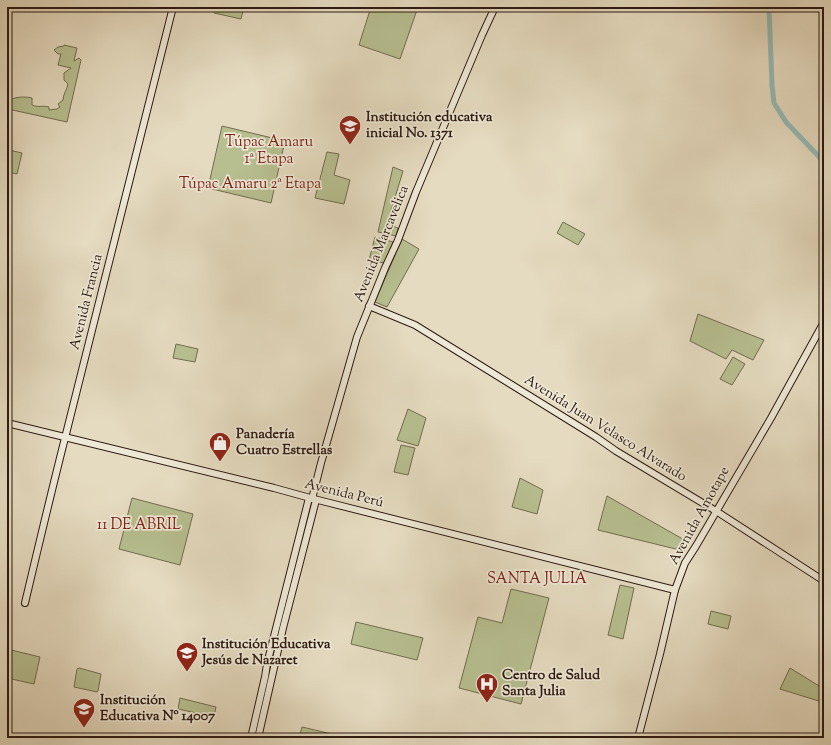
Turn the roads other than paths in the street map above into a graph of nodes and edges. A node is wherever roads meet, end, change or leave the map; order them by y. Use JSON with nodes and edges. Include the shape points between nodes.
{"nodes":[{"id":1,"x":173,"y":7,"type":"edge"},
{"id":2,"x":495,"y":7,"type":"edge"},
{"id":3,"x":369,"y":306,"type":"junction"},
{"id":4,"x":824,"y":322,"type":"edge"},
{"id":5,"x":7,"y":423,"type":"edge"},
{"id":6,"x":65,"y":437,"type":"junction"},
{"id":7,"x":312,"y":499,"type":"junction"},
{"id":8,"x":716,"y":511,"type":"junction"},
{"id":9,"x":824,"y":581,"type":"edge"},
{"id":10,"x":676,"y":590,"type":"junction"},
{"id":11,"x":25,"y":603,"type":"dead end"},
{"id":12,"x":267,"y":664,"type":"junction"},
{"id":13,"x":274,"y":666,"type":"junction"},
{"id":14,"x":265,"y":677,"type":"junction"},
{"id":15,"x":272,"y":678,"type":"junction"},
{"id":16,"x":251,"y":738,"type":"edge"},
{"id":17,"x":258,"y":738,"type":"edge"},
{"id":18,"x":638,"y":738,"type":"edge"}],
"edges":[{"from":1,"to":6,"type":"street","name":"Avenida Francia"},
{"from":2,"to":3,"type":"street","name":"Avenida Marcavelica"},
{"from":3,"to":7,"type":"street","name":"Avenida Marcavelica","via":[[349,365]]},
{"from":3,"to":8,"type":"street","name":"Avenida Juan Velasco Alvarado","via":[[415,325]]},
{"from":4,"to":8,"type":"street","name":"Avenida Amotape"},
{"from":5,"to":6,"type":"street","name":"Avenida Perú"},
{"from":6,"to":7,"type":"street","name":"Avenida Perú"},
{"from":6,"to":11,"type":"street","name":"Avenida Francia"},
{"from":7,"to":10,"type":"street","name":"Avenida Perú"},
{"from":7,"to":12,"type":"street","name":"Avenida Marcavelica"},
{"from":7,"to":13,"type":"street","name":"Avenida Marcavelica"},
{"from":8,"to":9,"type":"street","name":"Avenida Juan Velasco Alvarado"},
{"from":8,"to":10,"type":"street","name":"Avenida Amotape","via":[[685,563]]},
{"from":10,"to":18,"type":"street","name":"Avenida Amotape"},
{"from":12,"to":13,"type":"street"},
{"from":12,"to":14,"type":"street","name":"Avenida Marcavelica"},
{"from":13,"to":15,"type":"street","name":"Avenida Marcavelica"},
{"from":14,"to":15,"type":"street"},
{"from":14,"to":16,"type":"street","name":"Avenida Marcavelica"},
{"from":15,"to":17,"type":"street","name":"Avenida Marcavelica"}]}
